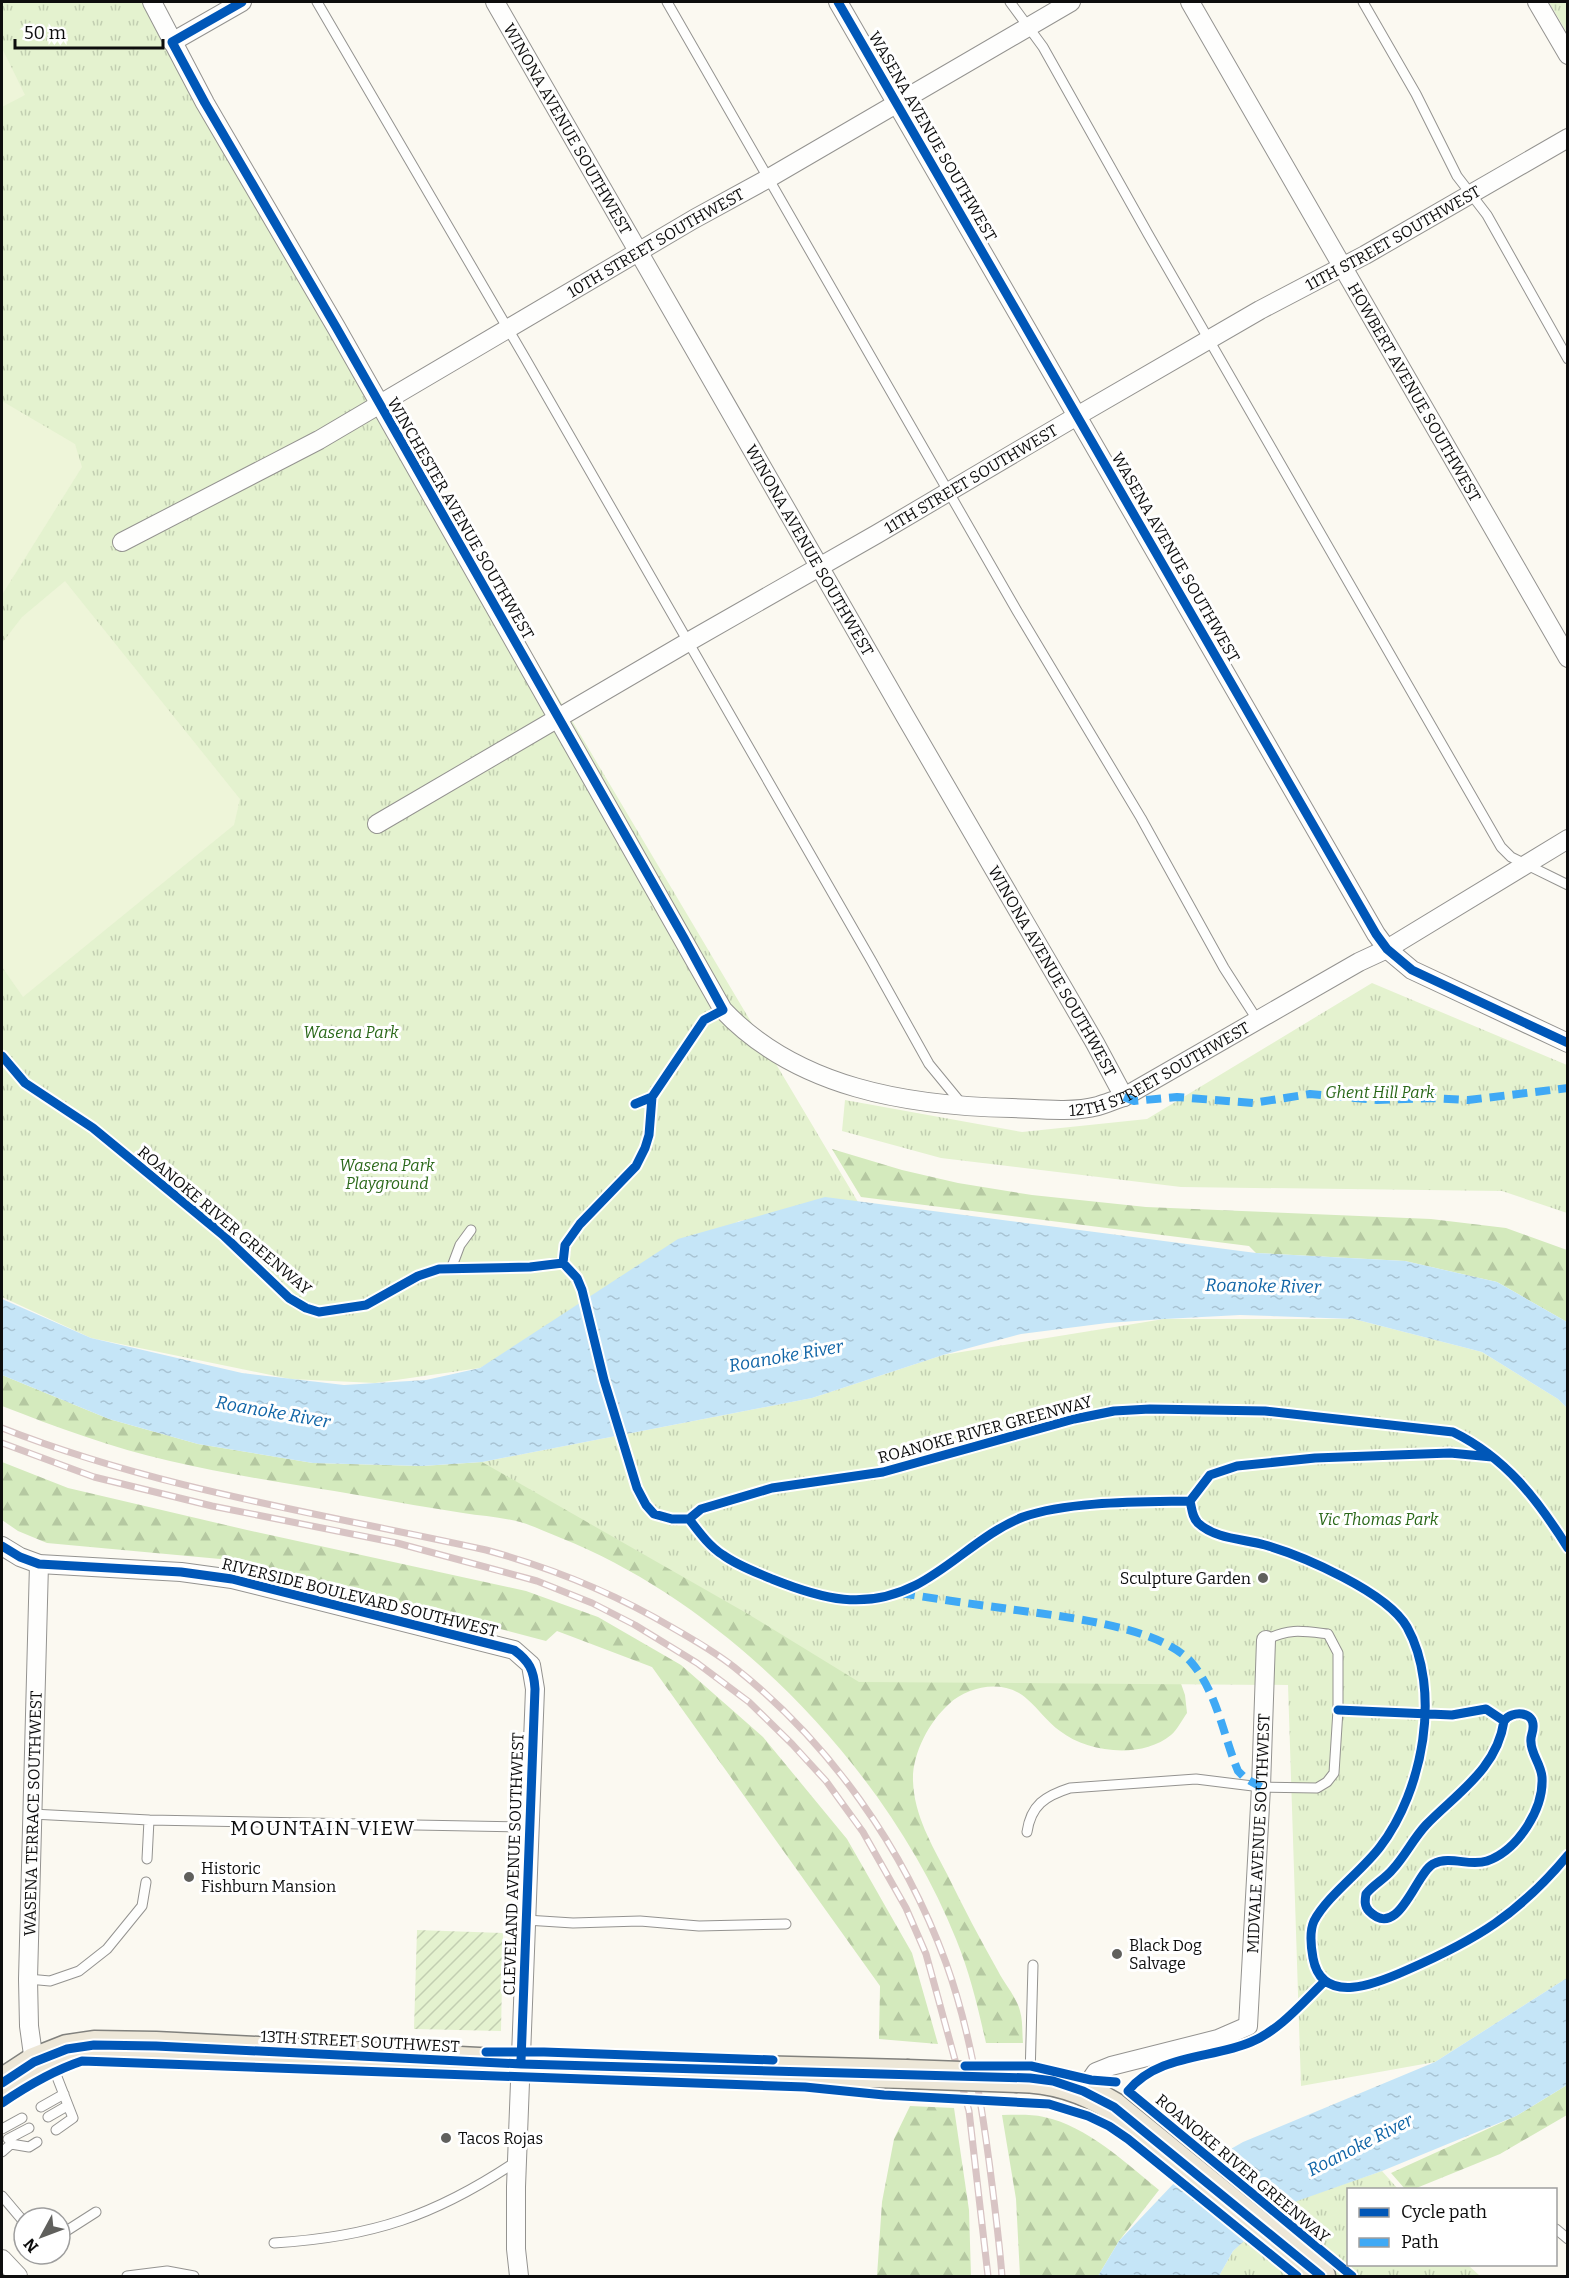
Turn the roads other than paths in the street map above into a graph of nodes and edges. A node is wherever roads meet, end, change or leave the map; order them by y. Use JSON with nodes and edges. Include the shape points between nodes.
{"nodes":[{"id":1,"x":152,"y":2,"type":"edge"},
{"id":2,"x":242,"y":2,"type":"edge"},
{"id":3,"x":317,"y":2,"type":"edge"},
{"id":4,"x":495,"y":2,"type":"edge"},
{"id":5,"x":668,"y":2,"type":"edge"},
{"id":6,"x":838,"y":2,"type":"edge"},
{"id":7,"x":1010,"y":2,"type":"edge"},
{"id":8,"x":1071,"y":2,"type":"edge"},
{"id":9,"x":1190,"y":2,"type":"edge"},
{"id":10,"x":1363,"y":2,"type":"edge"},
{"id":11,"x":1537,"y":2,"type":"edge"},
{"id":12,"x":1027,"y":26,"type":"junction"},
{"id":13,"x":172,"y":42,"type":"junction"},
{"id":14,"x":1568,"y":55,"type":"edge"},
{"id":15,"x":896,"y":103,"type":"junction"},
{"id":16,"x":1568,"y":138,"type":"edge"},
{"id":17,"x":769,"y":178,"type":"junction"},
{"id":18,"x":1471,"y":194,"type":"junction"},
{"id":19,"x":637,"y":253,"type":"junction"},
{"id":20,"x":1342,"y":267,"type":"junction"},
{"id":21,"x":508,"y":329,"type":"junction"},
{"id":22,"x":1210,"y":340,"type":"junction"},
{"id":23,"x":1568,"y":359,"type":"edge"},
{"id":24,"x":378,"y":405,"type":"junction"},
{"id":25,"x":1077,"y":416,"type":"junction"},
{"id":26,"x":949,"y":492,"type":"junction"},
{"id":27,"x":122,"y":542,"type":"dead end"},
{"id":28,"x":819,"y":567,"type":"junction"},
{"id":29,"x":688,"y":642,"type":"junction"},
{"id":30,"x":1568,"y":658,"type":"edge"},
{"id":31,"x":558,"y":718,"type":"junction"},
{"id":32,"x":377,"y":824,"type":"dead end"},
{"id":33,"x":1568,"y":839,"type":"edge"},
{"id":34,"x":1525,"y":865,"type":"junction"},
{"id":35,"x":1568,"y":885,"type":"edge"},
{"id":36,"x":1387,"y":949,"type":"junction"},
{"id":37,"x":723,"y":1010,"type":"junction"},
{"id":38,"x":1258,"y":1021,"type":"junction"},
{"id":39,"x":1568,"y":1043,"type":"edge"},
{"id":40,"x":1124,"y":1097,"type":"junction"},
{"id":41,"x":635,"y":1104,"type":"dead end"},
{"id":42,"x":964,"y":1107,"type":"junction"},
{"id":43,"x":471,"y":1230,"type":"dead end"},
{"id":44,"x":451,"y":1269,"type":"dead end"},
{"id":45,"x":2,"y":1546,"type":"edge"},
{"id":46,"x":39,"y":1564,"type":"junction"},
{"id":47,"x":1266,"y":1640,"type":"joint"},
{"id":48,"x":531,"y":1665,"type":"joint"},
{"id":49,"x":1261,"y":1787,"type":"junction"},
{"id":50,"x":32,"y":1814,"type":"junction"},
{"id":51,"x":149,"y":1820,"type":"junction"},
{"id":52,"x":529,"y":1827,"type":"junction"},
{"id":53,"x":1027,"y":1832,"type":"dead end"},
{"id":54,"x":147,"y":1860,"type":"dead end"},
{"id":55,"x":146,"y":1882,"type":"dead end"},
{"id":56,"x":526,"y":1920,"type":"junction"},
{"id":57,"x":786,"y":1924,"type":"dead end"},
{"id":58,"x":1033,"y":1965,"type":"dead end"},
{"id":59,"x":28,"y":1979,"type":"junction"},
{"id":60,"x":43,"y":2058,"type":"junction"},
{"id":61,"x":521,"y":2064,"type":"junction"},
{"id":62,"x":1024,"y":2078,"type":"junction"},
{"id":63,"x":2,"y":2083,"type":"edge"},
{"id":64,"x":1083,"y":2091,"type":"junction"},
{"id":65,"x":64,"y":2094,"type":"junction"},
{"id":66,"x":67,"y":2106,"type":"junction"},
{"id":67,"x":41,"y":2107,"type":"dead end"},
{"id":68,"x":48,"y":2117,"type":"dead end"},
{"id":69,"x":22,"y":2118,"type":"dead end"},
{"id":70,"x":2,"y":2128,"type":"edge"},
{"id":71,"x":29,"y":2128,"type":"dead end"},
{"id":72,"x":56,"y":2130,"type":"dead end"},
{"id":73,"x":10,"y":2142,"type":"junction"},
{"id":74,"x":37,"y":2142,"type":"dead end"},
{"id":75,"x":2,"y":2152,"type":"edge"},
{"id":76,"x":517,"y":2161,"type":"junction"},
{"id":77,"x":2,"y":2196,"type":"edge"},
{"id":78,"x":12,"y":2208,"type":"edge"},
{"id":79,"x":96,"y":2212,"type":"dead end"},
{"id":80,"x":72,"y":2227,"type":"edge"},
{"id":81,"x":274,"y":2243,"type":"dead end"},
{"id":82,"x":2,"y":2259,"type":"edge"},
{"id":83,"x":18,"y":2277,"type":"edge"},
{"id":84,"x":127,"y":2277,"type":"edge"},
{"id":85,"x":194,"y":2277,"type":"edge"},
{"id":86,"x":519,"y":2277,"type":"edge"},
{"id":87,"x":1321,"y":2277,"type":"edge"}],
"edges":[{"from":1,"to":13,"type":"street","name":"WINCHESTER AVENUE SOUTHWEST"},
{"from":2,"to":13,"type":"street"},
{"from":3,"to":21,"type":"lane"},
{"from":4,"to":19,"type":"street","name":"WINONA AVENUE SOUTHWEST"},
{"from":5,"to":17,"type":"lane"},
{"from":6,"to":15,"type":"street","name":"WASENA AVENUE SOUTHWEST"},
{"from":7,"to":12,"type":"lane"},
{"from":8,"to":12,"type":"street","name":"10TH STREET SOUTHWEST"},
{"from":9,"to":20,"type":"street","name":"HOWBERT AVENUE SOUTHWEST"},
{"from":10,"to":18,"type":"lane","via":[[1457,176]]},
{"from":11,"to":14,"type":"street"},
{"from":12,"to":15,"type":"street","name":"10TH STREET SOUTHWEST"},
{"from":12,"to":22,"type":"lane","via":[[1043,47]]},
{"from":13,"to":24,"type":"street","name":"WINCHESTER AVENUE SOUTHWEST"},
{"from":15,"to":17,"type":"street","name":"10TH STREET SOUTHWEST"},
{"from":15,"to":25,"type":"street","name":"WASENA AVENUE SOUTHWEST"},
{"from":16,"to":18,"type":"street","name":"11TH STREET SOUTHWEST"},
{"from":17,"to":19,"type":"street","name":"10TH STREET SOUTHWEST"},
{"from":17,"to":26,"type":"lane"},
{"from":18,"to":20,"type":"street","name":"11TH STREET SOUTHWEST"},
{"from":18,"to":23,"type":"lane","via":[[1487,214]]},
{"from":19,"to":21,"type":"street","name":"10TH STREET SOUTHWEST"},
{"from":19,"to":28,"type":"street","name":"WINONA AVENUE SOUTHWEST"},
{"from":20,"to":22,"type":"street","name":"11TH STREET SOUTHWEST"},
{"from":20,"to":30,"type":"street","name":"HOWBERT AVENUE SOUTHWEST"},
{"from":21,"to":24,"type":"street","name":"10TH STREET SOUTHWEST"},
{"from":21,"to":29,"type":"lane"},
{"from":22,"to":25,"type":"street","name":"11TH STREET SOUTHWEST"},
{"from":22,"to":34,"type":"lane","via":[[1501,847]]},
{"from":24,"to":27,"type":"street","name":"10TH STREET SOUTHWEST","via":[[319,440]]},
{"from":24,"to":31,"type":"street","name":"WINCHESTER AVENUE SOUTHWEST"},
{"from":25,"to":26,"type":"street","name":"11TH STREET SOUTHWEST"},
{"from":25,"to":36,"type":"street","name":"WASENA AVENUE SOUTHWEST"},
{"from":26,"to":28,"type":"street","name":"11TH STREET SOUTHWEST"},
{"from":26,"to":38,"type":"lane"},
{"from":28,"to":29,"type":"street","name":"11TH STREET SOUTHWEST"},
{"from":28,"to":40,"type":"street","name":"WINONA AVENUE SOUTHWEST"},
{"from":29,"to":31,"type":"street","name":"11TH STREET SOUTHWEST"},
{"from":29,"to":42,"type":"lane","via":[[917,1044]]},
{"from":31,"to":32,"type":"street","name":"11TH STREET SOUTHWEST"},
{"from":31,"to":37,"type":"street","name":"WINCHESTER AVENUE SOUTHWEST"},
{"from":33,"to":34,"type":"street","name":"12TH STREET SOUTHWEST"},
{"from":34,"to":35,"type":"lane"},
{"from":34,"to":36,"type":"street","name":"12TH STREET SOUTHWEST"},
{"from":36,"to":38,"type":"street","name":"12TH STREET SOUTHWEST"},
{"from":36,"to":39,"type":"street","name":"WASENA AVENUE SOUTHWEST","via":[[1412,970]]},
{"from":37,"to":41,"type":"lane","via":[[704,1020],[652,1097]]},
{"from":37,"to":42,"type":"street","name":"12TH STREET SOUTHWEST","via":[[760,1044],[843,1083],[887,1097]]},
{"from":38,"to":40,"type":"street","name":"12TH STREET SOUTHWEST"},
{"from":40,"to":42,"type":"street","name":"12TH STREET SOUTHWEST","via":[[1073,1108]]},
{"from":43,"to":44,"type":"lane"},
{"from":45,"to":46,"type":"street","name":"RIVERSIDE BOULEVARD SOUTHWEST"},
{"from":46,"to":48,"type":"street","name":"RIVERSIDE BOULEVARD SOUTHWEST","via":[[181,1572],[232,1579],[514,1650]]},
{"from":46,"to":50,"type":"street","name":"WASENA TERRACE SOUTHWEST"},
{"from":47,"to":49,"type":"street","name":"MIDVALE AVENUE SOUTHWEST"},
{"from":47,"to":49,"type":"lane","via":[[1281,1631],[1328,1634],[1338,1653],[1338,1710],[1334,1773],[1327,1782],[1317,1788]]},
{"from":48,"to":52,"type":"street","name":"CLEVELAND AVENUE SOUTHWEST","via":[[535,1689]]},
{"from":49,"to":53,"type":"lane","via":[[1196,1779],[1070,1788],[1056,1792],[1034,1808]]},
{"from":49,"to":64,"type":"street","name":"MIDVALE AVENUE SOUTHWEST","via":[[1248,2026],[1218,2039],[1111,2066],[1096,2072]]},
{"from":50,"to":51,"type":"lane"},
{"from":50,"to":59,"type":"street","name":"WASENA TERRACE SOUTHWEST"},
{"from":51,"to":52,"type":"lane"},
{"from":51,"to":54,"type":"lane"},
{"from":52,"to":56,"type":"street","name":"CLEVELAND AVENUE SOUTHWEST"},
{"from":55,"to":59,"type":"lane","via":[[142,1906],[107,1949],[79,1971],[50,1981]]},
{"from":56,"to":57,"type":"lane","via":[[699,1926]]},
{"from":56,"to":61,"type":"street","name":"CLEVELAND AVENUE SOUTHWEST"},
{"from":58,"to":62,"type":"lane"},
{"from":59,"to":60,"type":"street","name":"WASENA TERRACE SOUTHWEST","via":[[29,2026]]},
{"from":60,"to":61,"type":"main road","name":"13TH STREET SOUTHWEST","via":[[94,2044]]},
{"from":60,"to":63,"type":"main road","name":"13TH STREET SOUTHWEST"},
{"from":60,"to":65,"type":"lane"},
{"from":61,"to":62,"type":"main road","name":"13TH STREET SOUTHWEST","bridge":true},
{"from":61,"to":76,"type":"street","name":"CLEVELAND AVENUE SOUTHWEST"},
{"from":62,"to":64,"type":"main road","name":"13TH STREET SOUTHWEST","via":[[1053,2081]]},
{"from":64,"to":87,"type":"main road","name":"13TH STREET SOUTHWEST","via":[[1114,2107]]},
{"from":65,"to":66,"type":"lane"},
{"from":65,"to":67,"type":"lane"},
{"from":66,"to":68,"type":"lane"},
{"from":66,"to":72,"type":"lane","via":[[73,2118]]},
{"from":69,"to":70,"type":"lane"},
{"from":70,"to":73,"type":"lane"},
{"from":71,"to":73,"type":"lane"},
{"from":73,"to":74,"type":"lane","via":[[29,2147]]},
{"from":73,"to":75,"type":"lane"},
{"from":76,"to":81,"type":"lane","via":[[443,2205],[402,2221],[338,2237]]},
{"from":76,"to":86,"type":"street","name":"CLEVELAND AVENUE SOUTHWEST"},
{"from":77,"to":78,"type":"lane"},
{"from":79,"to":80,"type":"lane"},
{"from":82,"to":83,"type":"street"},
{"from":84,"to":85,"type":"lane","via":[[167,2271]]}]}
